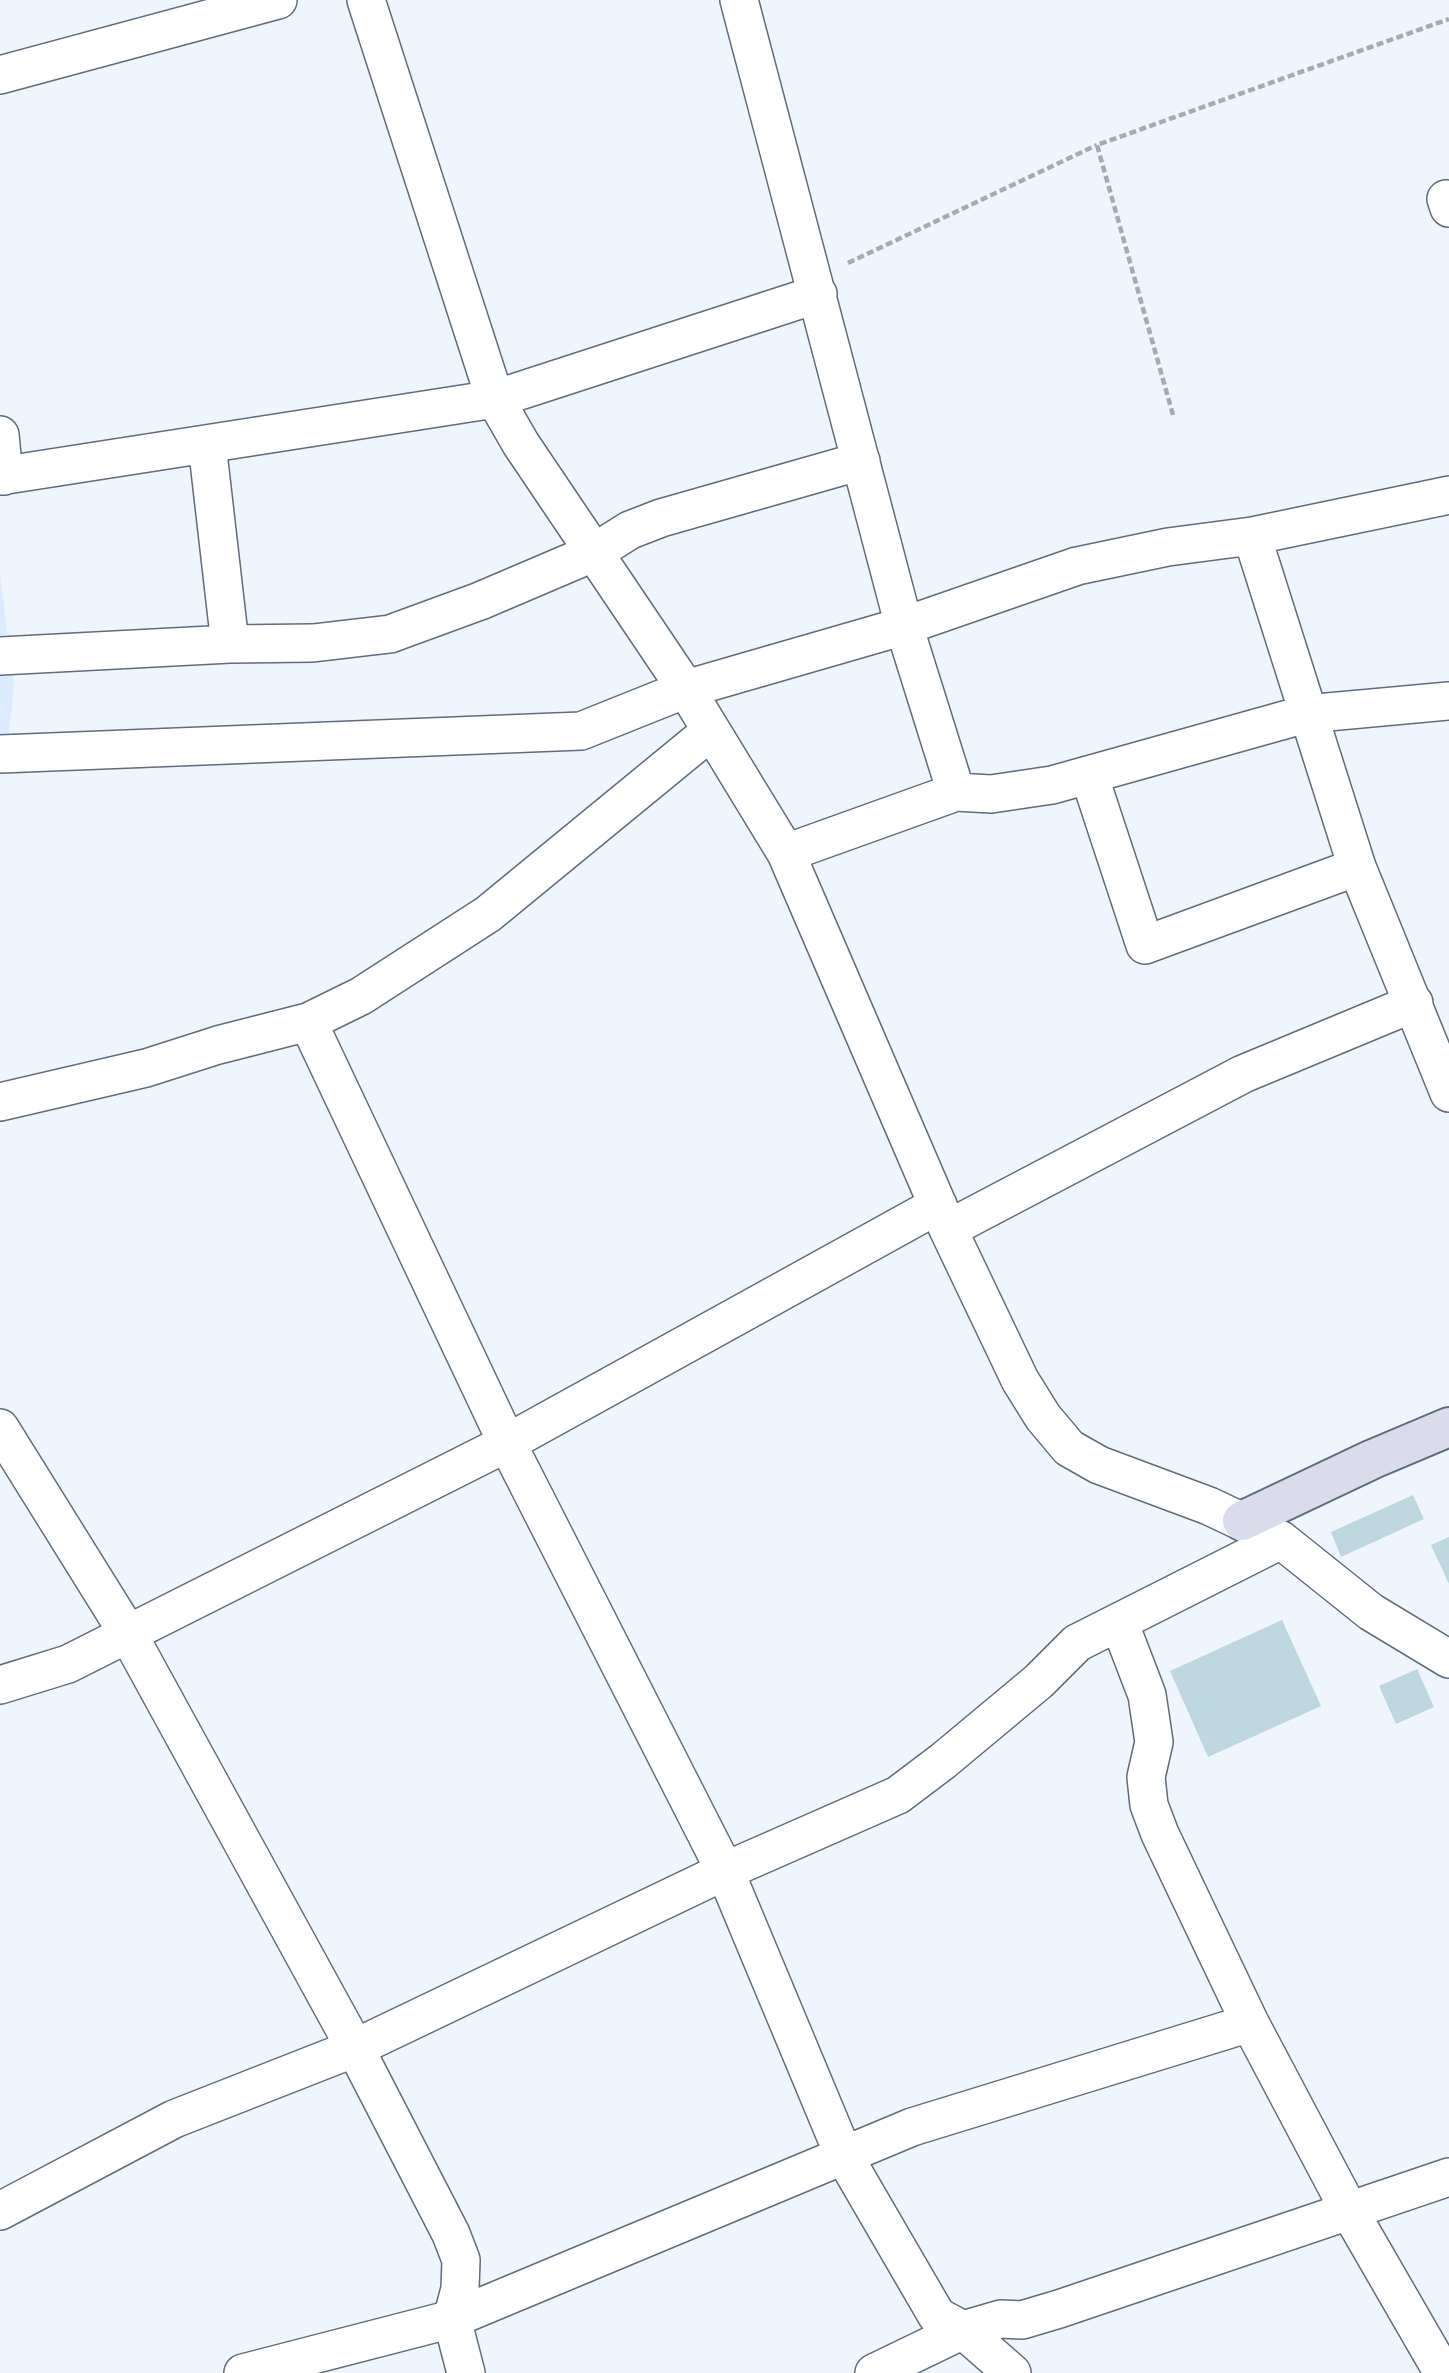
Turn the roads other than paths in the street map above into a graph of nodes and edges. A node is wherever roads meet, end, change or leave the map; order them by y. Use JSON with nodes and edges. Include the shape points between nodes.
{"nodes":[{"id":1,"x":278,"y":0,"type":"edge"},
{"id":2,"x":366,"y":0,"type":"edge"},
{"id":3,"x":739,"y":0,"type":"edge"},
{"id":4,"x":0,"y":75,"type":"edge"},
{"id":5,"x":816,"y":287,"type":"junction"},
{"id":6,"x":495,"y":399,"type":"junction"},
{"id":7,"x":0,"y":435,"type":"edge"},
{"id":8,"x":208,"y":444,"type":"junction"},
{"id":9,"x":861,"y":461,"type":"junction"},
{"id":10,"x":2,"y":476,"type":"edge"},
{"id":11,"x":1449,"y":495,"type":"edge"},
{"id":12,"x":1252,"y":536,"type":"junction"},
{"id":13,"x":594,"y":552,"type":"junction"},
{"id":14,"x":904,"y":626,"type":"junction"},
{"id":15,"x":230,"y":644,"type":"junction"},
{"id":16,"x":0,"y":656,"type":"edge"},
{"id":17,"x":686,"y":689,"type":"junction"},
{"id":18,"x":1449,"y":701,"type":"edge"},
{"id":19,"x":1306,"y":714,"type":"junction"},
{"id":20,"x":711,"y":731,"type":"junction"},
{"id":21,"x":0,"y":754,"type":"edge"},
{"id":22,"x":1089,"y":775,"type":"junction"},
{"id":23,"x":956,"y":792,"type":"junction"},
{"id":24,"x":786,"y":853,"type":"junction"},
{"id":25,"x":1357,"y":867,"type":"junction"},
{"id":26,"x":1428,"y":1011,"type":"edge"},
{"id":27,"x":308,"y":1022,"type":"junction"},
{"id":28,"x":1449,"y":1093,"type":"edge"},
{"id":29,"x":0,"y":1102,"type":"edge"},
{"id":30,"x":943,"y":1217,"type":"junction"},
{"id":31,"x":1449,"y":1427,"type":"edge"},
{"id":32,"x":0,"y":1428,"type":"edge"},
{"id":33,"x":507,"y":1443,"type":"junction"},
{"id":34,"x":1242,"y":1521,"type":"junction"},
{"id":35,"x":1281,"y":1540,"type":"junction"},
{"id":36,"x":1119,"y":1622,"type":"junction"},
{"id":37,"x":127,"y":1632,"type":"junction"},
{"id":38,"x":1449,"y":1659,"type":"edge"},
{"id":39,"x":0,"y":1685,"type":"edge"},
{"id":40,"x":725,"y":1871,"type":"junction"},
{"id":41,"x":1251,"y":2022,"type":"junction"},
{"id":42,"x":355,"y":2048,"type":"junction"},
{"id":43,"x":844,"y":2156,"type":"junction"},
{"id":44,"x":1449,"y":2176,"type":"edge"},
{"id":45,"x":0,"y":2211,"type":"edge"},
{"id":46,"x":1350,"y":2212,"type":"junction"},
{"id":47,"x":452,"y":2319,"type":"junction"},
{"id":48,"x":964,"y":2330,"type":"junction"},
{"id":49,"x":1449,"y":2369,"type":"edge"},
{"id":50,"x":243,"y":2373,"type":"edge"},
{"id":51,"x":466,"y":2373,"type":"edge"},
{"id":52,"x":874,"y":2373,"type":"edge"},
{"id":53,"x":1012,"y":2373,"type":"edge"},
{"id":54,"x":1442,"y":2373,"type":"edge"}],
"edges":[{"from":1,"to":4,"type":"street"},
{"from":2,"to":6,"type":"street"},
{"from":3,"to":5,"type":"street"},
{"from":5,"to":6,"type":"street"},
{"from":5,"to":9,"type":"street"},
{"from":6,"to":8,"type":"street"},
{"from":6,"to":13,"type":"street"},
{"from":7,"to":10,"type":"street"},
{"from":8,"to":10,"type":"street"},
{"from":8,"to":15,"type":"street"},
{"from":9,"to":13,"type":"street","via":[[698,505],[630,530]]},
{"from":9,"to":14,"type":"street"},
{"from":11,"to":12,"type":"street"},
{"from":12,"to":14,"type":"street","via":[[1077,566]]},
{"from":12,"to":19,"type":"street"},
{"from":13,"to":15,"type":"street","via":[[390,634],[313,643]]},
{"from":13,"to":17,"type":"street"},
{"from":14,"to":17,"type":"street"},
{"from":14,"to":23,"type":"street"},
{"from":15,"to":16,"type":"street"},
{"from":17,"to":20,"type":"street"},
{"from":17,"to":21,"type":"street","via":[[581,731]]},
{"from":18,"to":19,"type":"street"},
{"from":19,"to":22,"type":"street"},
{"from":19,"to":25,"type":"street"},
{"from":20,"to":24,"type":"street"},
{"from":20,"to":27,"type":"street","via":[[488,914],[409,968]]},
{"from":22,"to":23,"type":"street","via":[[1019,792]]},
{"from":22,"to":25,"type":"street","via":[[1145,945]]},
{"from":23,"to":24,"type":"street"},
{"from":24,"to":30,"type":"street"},
{"from":25,"to":26,"type":"street"},
{"from":26,"to":28,"type":"street"},
{"from":26,"to":30,"type":"street","via":[[1243,1074]]},
{"from":27,"to":29,"type":"street","via":[[146,1068]]},
{"from":27,"to":33,"type":"street"},
{"from":30,"to":33,"type":"street"},
{"from":30,"to":34,"type":"street","via":[[1020,1380],[1069,1448],[1099,1465]]},
{"from":31,"to":34,"type":"main road"},
{"from":32,"to":37,"type":"street"},
{"from":33,"to":37,"type":"street"},
{"from":33,"to":40,"type":"street"},
{"from":34,"to":35,"type":"street"},
{"from":35,"to":36,"type":"street"},
{"from":35,"to":38,"type":"street","via":[[1371,1612]]},
{"from":36,"to":40,"type":"street","via":[[1077,1643],[1039,1681],[898,1795]]},
{"from":36,"to":41,"type":"street","via":[[1147,1695],[1154,1742],[1146,1777],[1149,1805]]},
{"from":37,"to":39,"type":"street","via":[[68,1664]]},
{"from":37,"to":42,"type":"street"},
{"from":40,"to":42,"type":"street"},
{"from":40,"to":43,"type":"street"},
{"from":41,"to":43,"type":"street","via":[[912,2127]]},
{"from":41,"to":46,"type":"street"},
{"from":42,"to":45,"type":"street","via":[[174,2119]]},
{"from":42,"to":47,"type":"street","via":[[461,2260]]},
{"from":43,"to":47,"type":"street"},
{"from":43,"to":48,"type":"street","via":[[937,2316]]},
{"from":44,"to":46,"type":"street"},
{"from":46,"to":48,"type":"street","via":[[1022,2320],[1001,2319]]},
{"from":46,"to":54,"type":"street"},
{"from":47,"to":50,"type":"street"},
{"from":47,"to":51,"type":"street"},
{"from":48,"to":52,"type":"street"},
{"from":48,"to":53,"type":"street"},
{"from":49,"to":54,"type":"street"}]}
